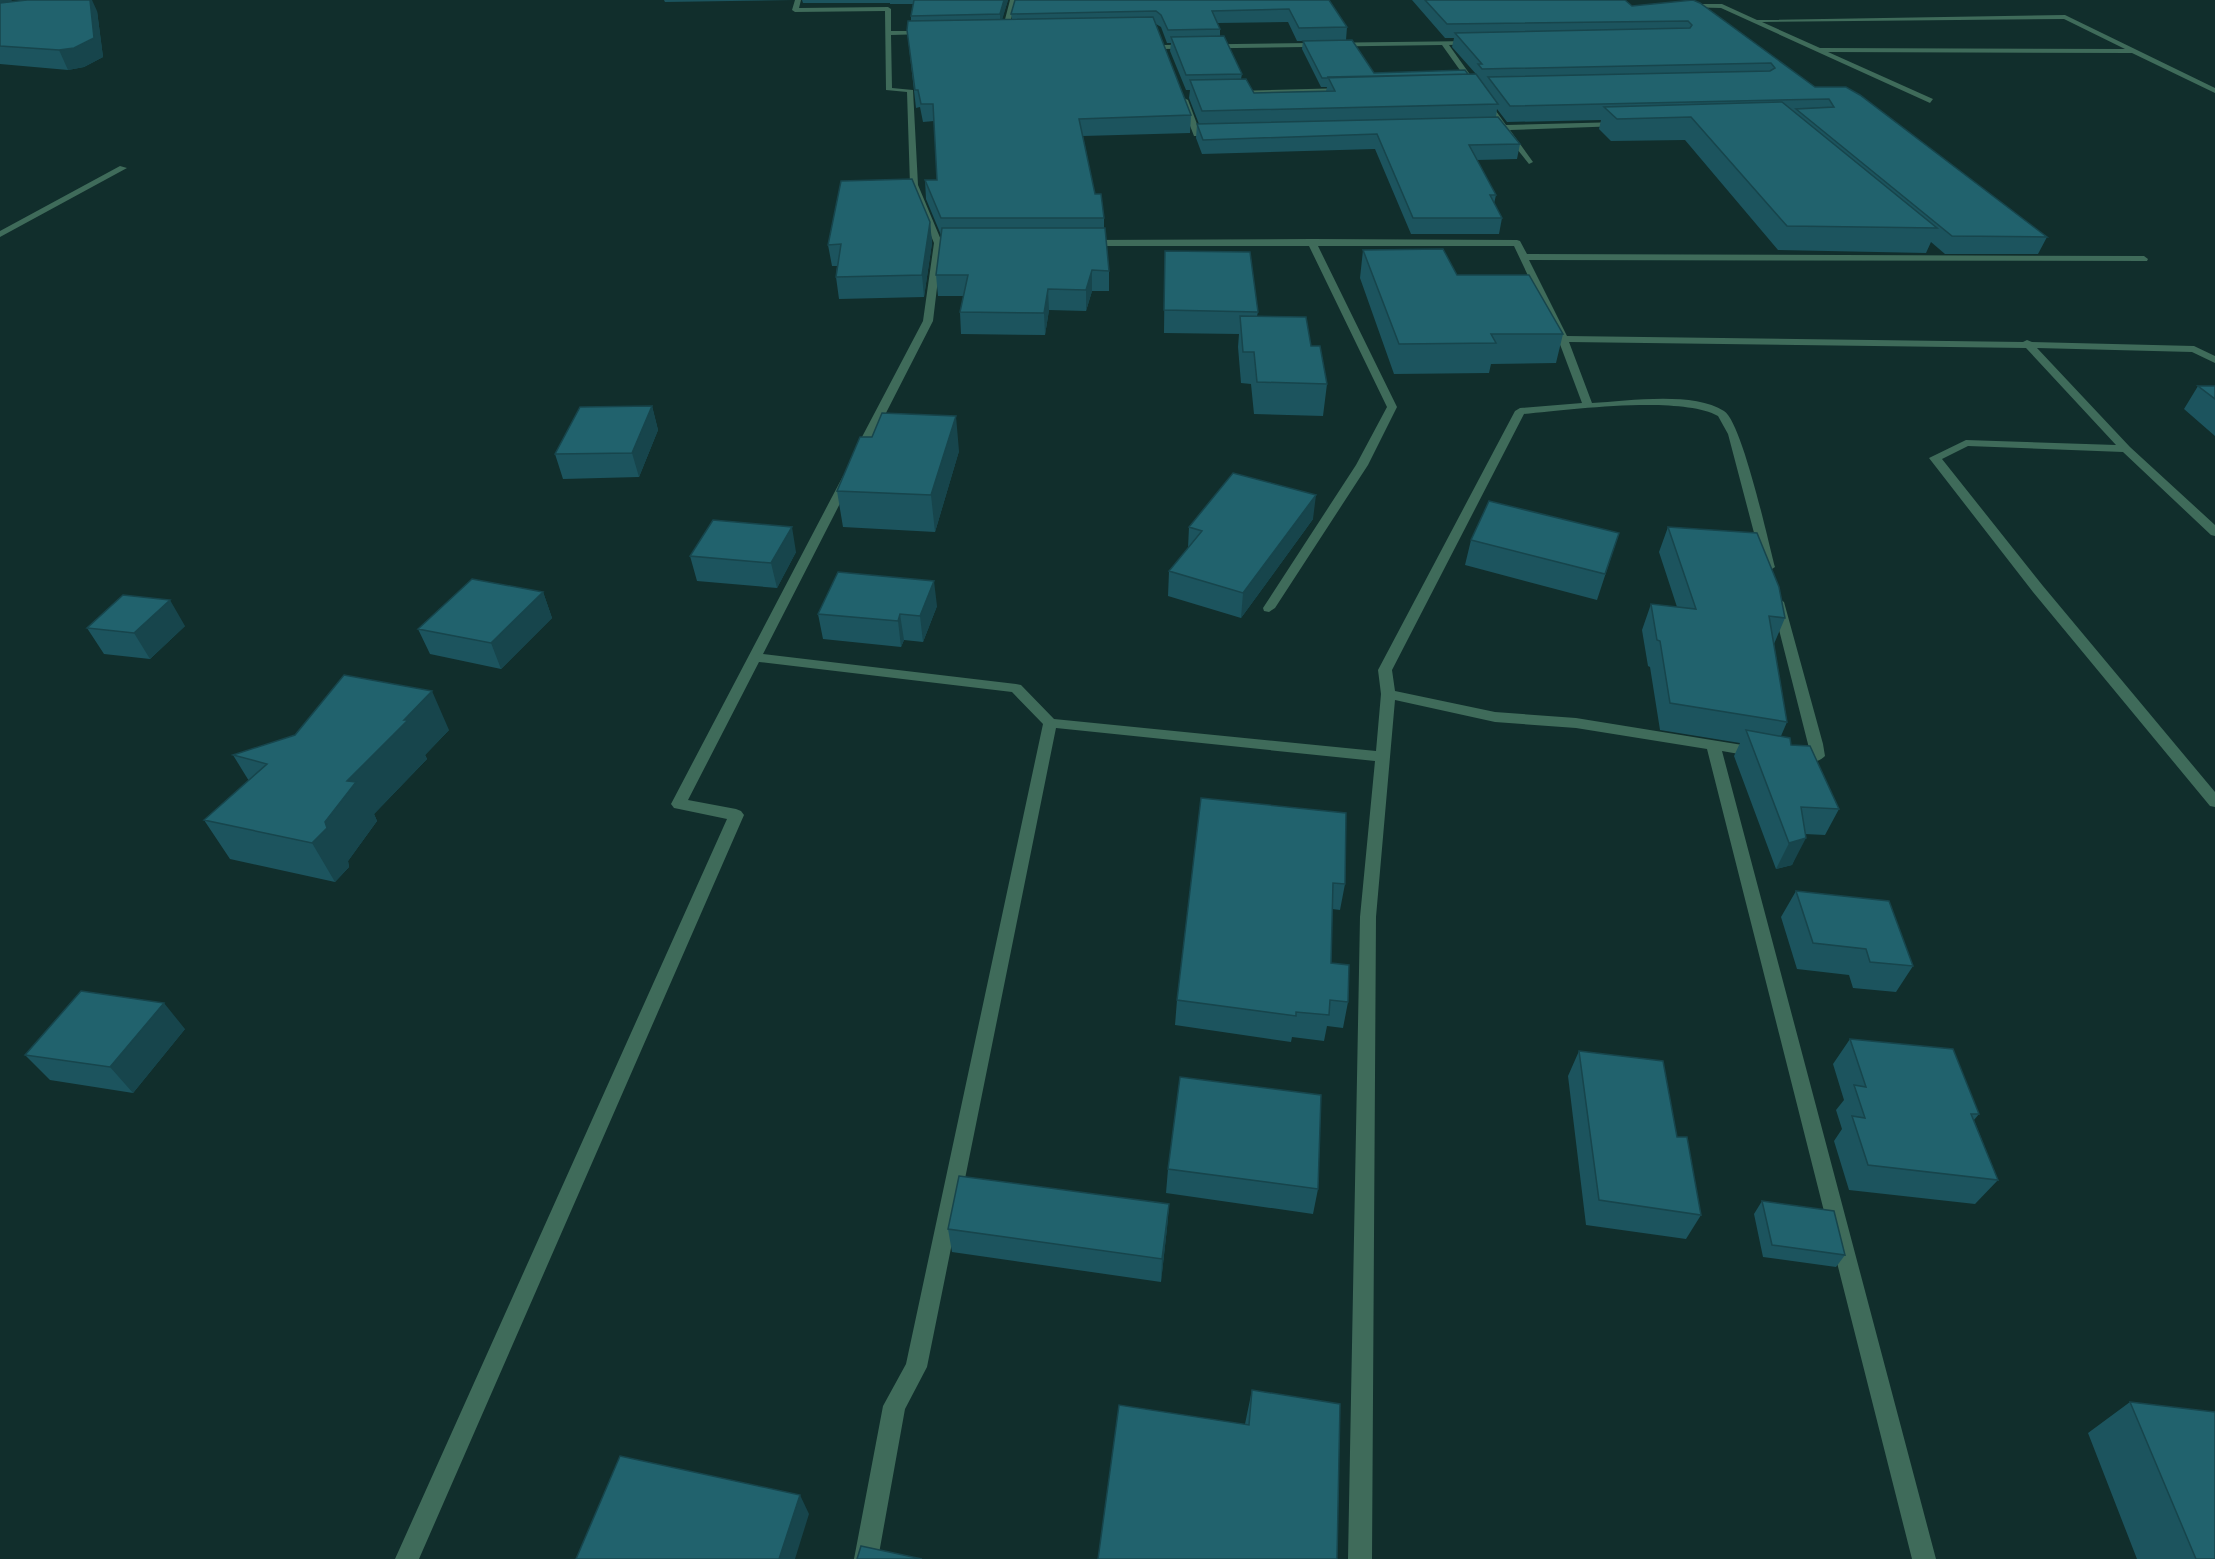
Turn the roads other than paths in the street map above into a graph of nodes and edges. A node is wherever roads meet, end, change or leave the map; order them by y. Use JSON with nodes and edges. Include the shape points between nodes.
{"nodes":[{"id":1,"x":798,"y":0,"type":"edge"},
{"id":2,"x":1013,"y":0,"type":"edge"},
{"id":3,"x":1675,"y":6,"type":"edge"},
{"id":4,"x":1754,"y":20,"type":"junction"},
{"id":5,"x":993,"y":31,"type":"edge"},
{"id":6,"x":1005,"y":31,"type":"junction"},
{"id":7,"x":1016,"y":31,"type":"edge"},
{"id":8,"x":935,"y":32,"type":"edge"},
{"id":9,"x":888,"y":33,"type":"junction"},
{"id":10,"x":1160,"y":38,"type":"edge"},
{"id":11,"x":1488,"y":42,"type":"edge"},
{"id":12,"x":1444,"y":44,"type":"junction"},
{"id":13,"x":1163,"y":47,"type":"junction"},
{"id":14,"x":1819,"y":50,"type":"junction"},
{"id":15,"x":2133,"y":51,"type":"junction"},
{"id":16,"x":1167,"y":56,"type":"edge"},
{"id":17,"x":1466,"y":87,"type":"edge"},
{"id":18,"x":1478,"y":87,"type":"junction"},
{"id":19,"x":1489,"y":87,"type":"edge"},
{"id":20,"x":1359,"y":90,"type":"edge"},
{"id":21,"x":2215,"y":91,"type":"edge"},
{"id":22,"x":1229,"y":93,"type":"edge"},
{"id":23,"x":1193,"y":94,"type":"edge"},
{"id":24,"x":1930,"y":101,"type":"dead end"},
{"id":25,"x":1626,"y":124,"type":"edge"},
{"id":26,"x":1505,"y":127,"type":"junction"},
{"id":27,"x":1482,"y":128,"type":"edge"},
{"id":28,"x":1221,"y":134,"type":"edge"},
{"id":29,"x":1529,"y":162,"type":"dead end"},
{"id":30,"x":123,"y":168,"type":"dead end"},
{"id":31,"x":0,"y":234,"type":"edge"},
{"id":32,"x":1312,"y":242,"type":"junction"},
{"id":33,"x":938,"y":243,"type":"junction"},
{"id":34,"x":973,"y":243,"type":"edge"},
{"id":35,"x":1066,"y":243,"type":"edge"},
{"id":36,"x":1926,"y":245,"type":"edge"},
{"id":37,"x":1523,"y":257,"type":"junction"},
{"id":38,"x":1944,"y":260,"type":"junction"},
{"id":39,"x":2144,"y":260,"type":"dead end"},
{"id":40,"x":1563,"y":339,"type":"junction"},
{"id":41,"x":2027,"y":343,"type":"junction"},
{"id":42,"x":2215,"y":360,"type":"edge"},
{"id":43,"x":1588,"y":406,"type":"junction"},
{"id":44,"x":2126,"y":449,"type":"junction"},
{"id":45,"x":2215,"y":532,"type":"edge"},
{"id":46,"x":1269,"y":608,"type":"dead end"},
{"id":47,"x":754,"y":657,"type":"junction"},
{"id":48,"x":1388,"y":694,"type":"junction"},
{"id":49,"x":1050,"y":723,"type":"junction"},
{"id":50,"x":1713,"y":745,"type":"junction"},
{"id":51,"x":1382,"y":757,"type":"junction"},
{"id":52,"x":2215,"y":802,"type":"edge"},
{"id":53,"x":407,"y":1559,"type":"edge"},
{"id":54,"x":866,"y":1559,"type":"edge"},
{"id":55,"x":1360,"y":1559,"type":"edge"},
{"id":56,"x":1924,"y":1559,"type":"edge"}],
"edges":[{"from":1,"to":9,"type":"street","via":[[795,10],[888,9]]},
{"from":2,"to":6,"type":"street"},
{"from":3,"to":4,"type":"street","via":[[1722,6]]},
{"from":4,"to":14,"type":"street"},
{"from":4,"to":15,"type":"street","via":[[2065,17]]},
{"from":5,"to":6,"type":"street"},
{"from":6,"to":7,"type":"street"},
{"from":8,"to":9,"type":"street"},
{"from":9,"to":33,"type":"street","via":[[889,90],[910,90],[914,185]]},
{"from":10,"to":13,"type":"street"},
{"from":11,"to":12,"type":"street"},
{"from":12,"to":13,"type":"street"},
{"from":12,"to":18,"type":"street"},
{"from":13,"to":16,"type":"street"},
{"from":14,"to":15,"type":"street"},
{"from":14,"to":24,"type":"street"},
{"from":15,"to":21,"type":"street"},
{"from":17,"to":18,"type":"street"},
{"from":18,"to":19,"type":"street"},
{"from":18,"to":26,"type":"street"},
{"from":20,"to":22,"type":"street"},
{"from":23,"to":28,"type":"street","via":[[1181,94],[1197,134]]},
{"from":25,"to":26,"type":"street"},
{"from":26,"to":27,"type":"street"},
{"from":26,"to":29,"type":"street"},
{"from":30,"to":31,"type":"street"},
{"from":32,"to":35,"type":"street"},
{"from":32,"to":37,"type":"street","via":[[1517,243]]},
{"from":32,"to":46,"type":"street","via":[[1392,407],[1362,465]]},
{"from":33,"to":34,"type":"street"},
{"from":33,"to":47,"type":"street","via":[[928,321]]},
{"from":36,"to":38,"type":"street"},
{"from":37,"to":38,"type":"street"},
{"from":37,"to":40,"type":"street"},
{"from":38,"to":39,"type":"street"},
{"from":40,"to":41,"type":"street"},
{"from":40,"to":43,"type":"street"},
{"from":41,"to":42,"type":"street","via":[[2194,349]]},
{"from":41,"to":44,"type":"street"},
{"from":43,"to":48,"type":"street","via":[[1521,411],[1384,670]]},
{"from":43,"to":50,"type":"street","via":[[1707,406],[1723,414],[1733,434],[1818,756],[1794,759]]},
{"from":44,"to":45,"type":"street"},
{"from":44,"to":52,"type":"street","via":[[1966,443],[1935,458]]},
{"from":47,"to":49,"type":"street","via":[[1016,688]]},
{"from":47,"to":53,"type":"street","via":[[679,804],[736,815]]},
{"from":48,"to":50,"type":"street","via":[[1495,717],[1576,723]]},
{"from":48,"to":51,"type":"street"},
{"from":49,"to":51,"type":"street"},
{"from":49,"to":54,"type":"street","via":[[916,1367],[894,1406]]},
{"from":50,"to":56,"type":"street"},
{"from":51,"to":55,"type":"street","via":[[1368,917]]}]}
